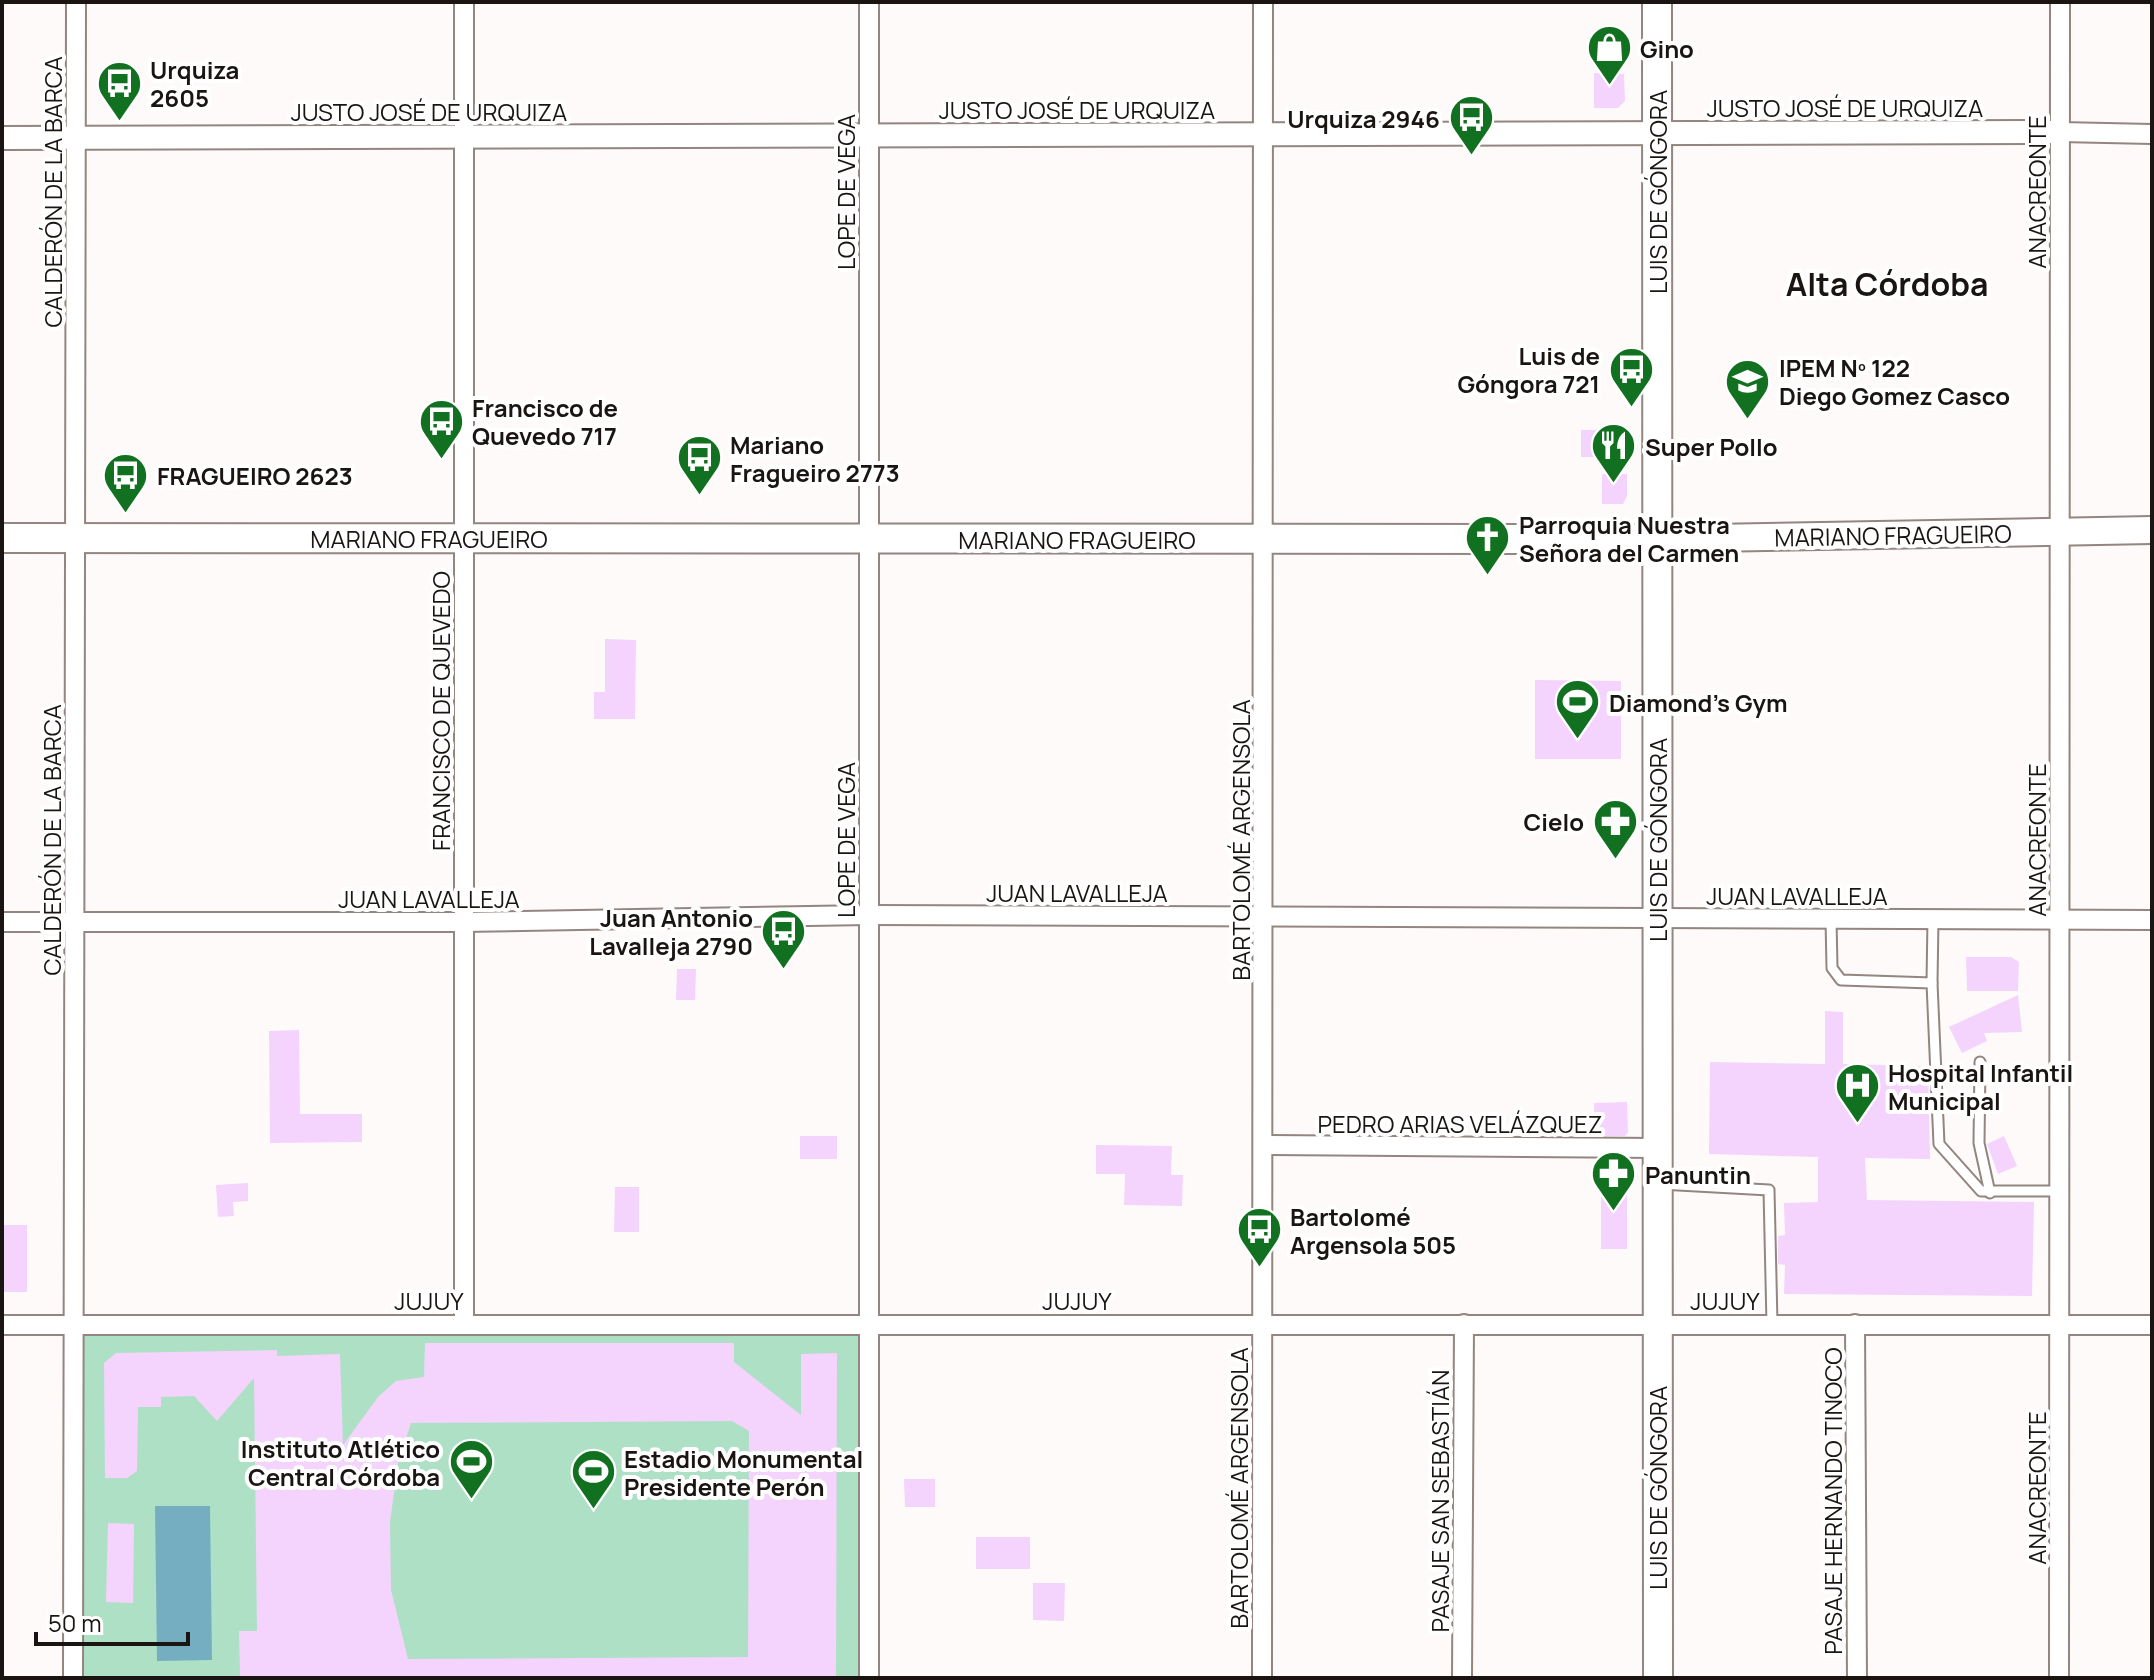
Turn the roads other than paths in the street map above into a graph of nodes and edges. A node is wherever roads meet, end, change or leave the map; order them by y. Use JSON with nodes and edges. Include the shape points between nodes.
{"nodes":[{"id":1,"x":76,"y":2,"type":"edge"},
{"id":2,"x":464,"y":2,"type":"edge"},
{"id":3,"x":869,"y":2,"type":"edge"},
{"id":4,"x":1263,"y":2,"type":"edge"},
{"id":5,"x":1657,"y":2,"type":"edge"},
{"id":6,"x":2060,"y":2,"type":"edge"},
{"id":7,"x":2060,"y":132,"type":"junction"},
{"id":8,"x":1263,"y":134,"type":"junction"},
{"id":9,"x":1657,"y":134,"type":"junction"},
{"id":10,"x":2152,"y":134,"type":"edge"},
{"id":11,"x":869,"y":136,"type":"junction"},
{"id":12,"x":463,"y":137,"type":"junction"},
{"id":13,"x":2,"y":138,"type":"edge"},
{"id":14,"x":76,"y":138,"type":"junction"},
{"id":15,"x":2152,"y":530,"type":"edge"},
{"id":16,"x":2060,"y":533,"type":"junction"},
{"id":17,"x":2,"y":538,"type":"edge"},
{"id":18,"x":75,"y":538,"type":"junction"},
{"id":19,"x":464,"y":538,"type":"junction"},
{"id":20,"x":869,"y":539,"type":"junction"},
{"id":21,"x":1264,"y":539,"type":"junction"},
{"id":22,"x":1656,"y":539,"type":"junction"},
{"id":23,"x":869,"y":915,"type":"junction"},
{"id":24,"x":1263,"y":917,"type":"junction"},
{"id":25,"x":1657,"y":918,"type":"junction"},
{"id":26,"x":1831,"y":919,"type":"junction"},
{"id":27,"x":1933,"y":919,"type":"junction"},
{"id":28,"x":2060,"y":919,"type":"junction"},
{"id":29,"x":2152,"y":920,"type":"edge"},
{"id":30,"x":2,"y":922,"type":"edge"},
{"id":31,"x":74,"y":922,"type":"junction"},
{"id":32,"x":463,"y":922,"type":"junction"},
{"id":33,"x":1932,"y":983,"type":"junction"},
{"id":34,"x":1980,"y":1062,"type":"dead end"},
{"id":35,"x":1263,"y":1145,"type":"junction"},
{"id":36,"x":1657,"y":1148,"type":"junction"},
{"id":37,"x":1657,"y":1184,"type":"junction"},
{"id":38,"x":2060,"y":1191,"type":"junction"},
{"id":39,"x":1990,"y":1193,"type":"junction"},
{"id":40,"x":464,"y":1323,"type":"junction"},
{"id":41,"x":869,"y":1324,"type":"junction"},
{"id":42,"x":1263,"y":1324,"type":"junction"},
{"id":43,"x":1464,"y":1324,"type":"junction"},
{"id":44,"x":1657,"y":1324,"type":"junction"},
{"id":45,"x":1772,"y":1324,"type":"junction"},
{"id":46,"x":1855,"y":1324,"type":"junction"},
{"id":47,"x":2060,"y":1324,"type":"junction"},
{"id":48,"x":2,"y":1325,"type":"edge"},
{"id":49,"x":74,"y":1325,"type":"junction"},
{"id":50,"x":2152,"y":1325,"type":"edge"},
{"id":51,"x":73,"y":1678,"type":"edge"},
{"id":52,"x":869,"y":1678,"type":"edge"},
{"id":53,"x":1262,"y":1678,"type":"edge"},
{"id":54,"x":1462,"y":1678,"type":"edge"},
{"id":55,"x":1658,"y":1678,"type":"edge"},
{"id":56,"x":1857,"y":1678,"type":"edge"},
{"id":57,"x":2059,"y":1678,"type":"edge"}],
"edges":[{"from":1,"to":14,"type":"street","name":"CALDERÓN DE LA BARCA"},
{"from":2,"to":12,"type":"street","name":"FRANCISCO DE QUEVEDO"},
{"from":3,"to":11,"type":"street","name":"LOPE DE VEGA"},
{"from":4,"to":8,"type":"street","name":"BARTOLOMÉ ARGENSOLA"},
{"from":5,"to":9,"type":"main road","name":"LUIS DE GÓNGORA"},
{"from":6,"to":7,"type":"street","name":"ANACREONTE"},
{"from":7,"to":9,"type":"street","name":"JUSTO JOSÉ DE URQUIZA"},
{"from":7,"to":10,"type":"street","name":"JUSTO JOSÉ DE URQUIZA"},
{"from":7,"to":16,"type":"street","name":"ANACREONTE"},
{"from":8,"to":9,"type":"street","name":"JUSTO JOSÉ DE URQUIZA"},
{"from":8,"to":11,"type":"street","name":"JUSTO JOSÉ DE URQUIZA"},
{"from":8,"to":21,"type":"street","name":"BARTOLOMÉ ARGENSOLA"},
{"from":9,"to":22,"type":"main road","name":"LUIS DE GÓNGORA"},
{"from":11,"to":12,"type":"street","name":"JUSTO JOSÉ DE URQUIZA"},
{"from":11,"to":20,"type":"street","name":"LOPE DE VEGA"},
{"from":12,"to":14,"type":"street","name":"JUSTO JOSÉ DE URQUIZA"},
{"from":12,"to":19,"type":"street","name":"FRANCISCO DE QUEVEDO"},
{"from":13,"to":14,"type":"street","name":"JUSTO JOSÉ DE URQUIZA"},
{"from":14,"to":18,"type":"street","name":"CALDERÓN DE LA BARCA"},
{"from":15,"to":16,"type":"main road","name":"MARIANO FRAGUEIRO"},
{"from":16,"to":22,"type":"main road","name":"MARIANO FRAGUEIRO"},
{"from":16,"to":28,"type":"street","name":"ANACREONTE"},
{"from":17,"to":18,"type":"main road","name":"MARIANO FRAGUEIRO"},
{"from":18,"to":19,"type":"main road","name":"MARIANO FRAGUEIRO"},
{"from":18,"to":31,"type":"street","name":"CALDERÓN DE LA BARCA"},
{"from":19,"to":20,"type":"main road","name":"MARIANO FRAGUEIRO"},
{"from":19,"to":32,"type":"street","name":"FRANCISCO DE QUEVEDO"},
{"from":20,"to":21,"type":"main road","name":"MARIANO FRAGUEIRO"},
{"from":20,"to":23,"type":"street","name":"LOPE DE VEGA"},
{"from":21,"to":22,"type":"main road","name":"MARIANO FRAGUEIRO"},
{"from":21,"to":24,"type":"street","name":"BARTOLOMÉ ARGENSOLA"},
{"from":22,"to":25,"type":"main road","name":"LUIS DE GÓNGORA"},
{"from":23,"to":24,"type":"street","name":"JUAN LAVALLEJA"},
{"from":23,"to":32,"type":"street","name":"JUAN LAVALLEJA"},
{"from":23,"to":41,"type":"street","name":"LOPE DE VEGA"},
{"from":24,"to":25,"type":"street","name":"JUAN LAVALLEJA"},
{"from":24,"to":35,"type":"street","name":"BARTOLOMÉ ARGENSOLA"},
{"from":25,"to":26,"type":"street","name":"JUAN LAVALLEJA"},
{"from":25,"to":36,"type":"main road","name":"LUIS DE GÓNGORA"},
{"from":26,"to":27,"type":"street","name":"JUAN LAVALLEJA"},
{"from":26,"to":33,"type":"lane","via":[[1832,968],[1841,980]]},
{"from":27,"to":28,"type":"street","name":"JUAN LAVALLEJA"},
{"from":27,"to":33,"type":"lane"},
{"from":28,"to":29,"type":"street","name":"JUAN LAVALLEJA"},
{"from":28,"to":38,"type":"street","name":"ANACREONTE"},
{"from":30,"to":31,"type":"street","name":"JUAN LAVALLEJA"},
{"from":31,"to":32,"type":"street","name":"JUAN LAVALLEJA"},
{"from":31,"to":49,"type":"street","name":"CALDERÓN DE LA BARCA"},
{"from":32,"to":40,"type":"street","name":"FRANCISCO DE QUEVEDO"},
{"from":33,"to":39,"type":"lane","via":[[1939,1144],[1976,1188]]},
{"from":34,"to":39,"type":"lane","via":[[1979,1143]]},
{"from":35,"to":36,"type":"street","name":"PEDRO ARIAS VELÁZQUEZ"},
{"from":35,"to":42,"type":"street","name":"BARTOLOMÉ ARGENSOLA"},
{"from":36,"to":37,"type":"main road","name":"LUIS DE GÓNGORA"},
{"from":37,"to":44,"type":"main road","name":"LUIS DE GÓNGORA"},
{"from":37,"to":45,"type":"lane","via":[[1769,1190]]},
{"from":38,"to":39,"type":"lane"},
{"from":38,"to":47,"type":"street","name":"ANACREONTE"},
{"from":40,"to":41,"type":"street","name":"JUJUY"},
{"from":40,"to":49,"type":"street","name":"JUJUY"},
{"from":41,"to":42,"type":"street","name":"JUJUY"},
{"from":41,"to":52,"type":"street","name":"LOPE DE VEGA"},
{"from":42,"to":43,"type":"street","name":"JUJUY"},
{"from":42,"to":53,"type":"street","name":"BARTOLOMÉ ARGENSOLA"},
{"from":43,"to":44,"type":"street","name":"JUJUY"},
{"from":43,"to":54,"type":"street","name":"PASAJE SAN SEBASTIÁN"},
{"from":44,"to":45,"type":"street","name":"JUJUY"},
{"from":44,"to":55,"type":"main road","name":"LUIS DE GÓNGORA"},
{"from":45,"to":46,"type":"street","name":"JUJUY"},
{"from":46,"to":47,"type":"street","name":"JUJUY"},
{"from":46,"to":56,"type":"street","name":"PASAJE HERNANDO TINOCO"},
{"from":47,"to":50,"type":"street","name":"JUJUY"},
{"from":47,"to":57,"type":"street","name":"ANACREONTE"},
{"from":48,"to":49,"type":"street","name":"JUJUY"},
{"from":49,"to":51,"type":"street","name":"CALDERÓN DE LA BARCA"}]}
